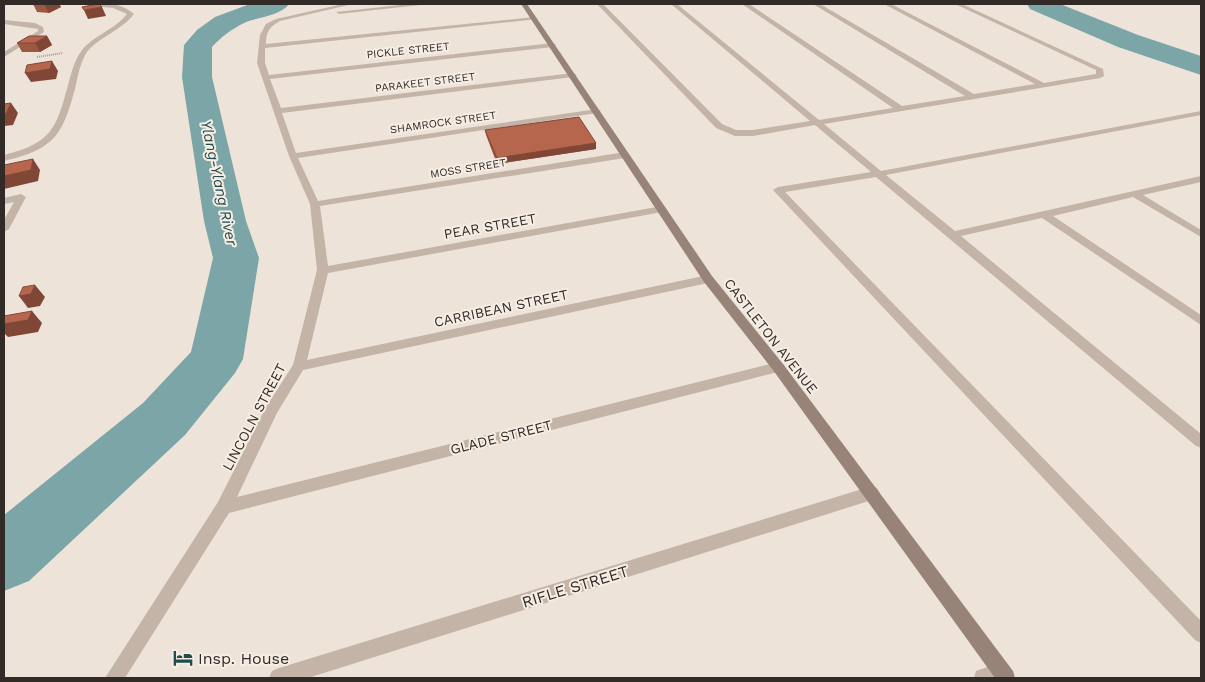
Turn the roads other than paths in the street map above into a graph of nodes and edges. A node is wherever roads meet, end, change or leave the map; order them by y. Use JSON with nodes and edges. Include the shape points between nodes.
{"nodes":[{"id":1,"x":77,"y":4,"type":"edge"},
{"id":2,"x":350,"y":4,"type":"edge"},
{"id":3,"x":426,"y":4,"type":"edge"},
{"id":4,"x":524,"y":4,"type":"edge"},
{"id":5,"x":600,"y":4,"type":"edge"},
{"id":6,"x":674,"y":4,"type":"edge"},
{"id":7,"x":745,"y":4,"type":"edge"},
{"id":8,"x":816,"y":4,"type":"edge"},
{"id":9,"x":888,"y":4,"type":"edge"},
{"id":10,"x":897,"y":4,"type":"edge"},
{"id":11,"x":958,"y":4,"type":"edge"},
{"id":12,"x":297,"y":16,"type":"junction"},
{"id":13,"x":535,"y":19,"type":"junction"},
{"id":14,"x":4,"y":22,"type":"edge"},
{"id":15,"x":553,"y":45,"type":"junction"},
{"id":16,"x":262,"y":46,"type":"junction"},
{"id":17,"x":4,"y":55,"type":"edge"},
{"id":18,"x":573,"y":75,"type":"junction"},
{"id":19,"x":266,"y":76,"type":"junction"},
{"id":20,"x":1044,"y":86,"type":"junction"},
{"id":21,"x":974,"y":98,"type":"junction"},
{"id":22,"x":902,"y":110,"type":"junction"},
{"id":23,"x":279,"y":111,"type":"junction"},
{"id":24,"x":597,"y":111,"type":"junction"},
{"id":25,"x":1201,"y":113,"type":"edge"},
{"id":26,"x":818,"y":123,"type":"junction"},
{"id":27,"x":625,"y":154,"type":"junction"},
{"id":28,"x":293,"y":156,"type":"junction"},
{"id":29,"x":4,"y":158,"type":"edge"},
{"id":30,"x":878,"y":174,"type":"junction"},
{"id":31,"x":1201,"y":179,"type":"edge"},
{"id":32,"x":1135,"y":194,"type":"junction"},
{"id":33,"x":4,"y":201,"type":"edge"},
{"id":34,"x":314,"y":204,"type":"junction"},
{"id":35,"x":662,"y":209,"type":"junction"},
{"id":36,"x":1044,"y":214,"type":"junction"},
{"id":37,"x":4,"y":228,"type":"edge"},
{"id":38,"x":1201,"y":234,"type":"edge"},
{"id":39,"x":953,"y":235,"type":"junction"},
{"id":40,"x":323,"y":270,"type":"junction"},
{"id":41,"x":708,"y":279,"type":"junction"},
{"id":42,"x":1201,"y":321,"type":"edge"},
{"id":43,"x":299,"y":366,"type":"junction"},
{"id":44,"x":778,"y":367,"type":"junction"},
{"id":45,"x":1201,"y":442,"type":"edge"},
{"id":46,"x":872,"y":493,"type":"junction"},
{"id":47,"x":224,"y":507,"type":"junction"},
{"id":48,"x":1201,"y":634,"type":"edge"},
{"id":49,"x":1003,"y":675,"type":"edge"},
{"id":50,"x":114,"y":678,"type":"edge"},
{"id":51,"x":279,"y":678,"type":"edge"},
{"id":52,"x":983,"y":678,"type":"edge"}],
"edges":[{"from":1,"to":29,"type":"street","via":[[114,7],[131,14],[116,29],[85,50],[78,64],[62,125],[56,134],[30,151]]},
{"from":2,"to":12,"type":"street","name":"LINCOLN STREET"},
{"from":3,"to":12,"type":"street"},
{"from":4,"to":13,"type":"street","name":"CASTLETON AVENUE"},
{"from":5,"to":26,"type":"street","via":[[726,131],[753,133]]},
{"from":6,"to":26,"type":"street"},
{"from":7,"to":22,"type":"street"},
{"from":8,"to":21,"type":"street"},
{"from":9,"to":10,"type":"street"},
{"from":9,"to":20,"type":"street"},
{"from":11,"to":20,"type":"street","via":[[1099,69],[1100,76]]},
{"from":12,"to":16,"type":"street","name":"LINCOLN STREET","via":[[268,25]]},
{"from":13,"to":15,"type":"street","name":"CASTLETON AVENUE"},
{"from":13,"to":16,"type":"street"},
{"from":14,"to":17,"type":"street","via":[[35,25],[41,28],[41,32]]},
{"from":15,"to":18,"type":"street","name":"CASTLETON AVENUE"},
{"from":15,"to":19,"type":"street","name":"PICKLE STREET"},
{"from":16,"to":19,"type":"street","name":"LINCOLN STREET","via":[[261,63]]},
{"from":18,"to":23,"type":"street","name":"PARAKEET STREET"},
{"from":18,"to":24,"type":"street","name":"CASTLETON AVENUE"},
{"from":19,"to":23,"type":"street","name":"LINCOLN STREET"},
{"from":20,"to":21,"type":"street"},
{"from":21,"to":22,"type":"street"},
{"from":22,"to":26,"type":"street"},
{"from":23,"to":28,"type":"street","name":"LINCOLN STREET"},
{"from":24,"to":27,"type":"street","name":"CASTLETON AVENUE"},
{"from":24,"to":28,"type":"street","name":"SHAMROCK STREET"},
{"from":25,"to":30,"type":"street"},
{"from":26,"to":30,"type":"street"},
{"from":27,"to":34,"type":"street","name":"MOSS STREET"},
{"from":27,"to":35,"type":"street","name":"CASTLETON AVENUE"},
{"from":28,"to":34,"type":"street","name":"LINCOLN STREET"},
{"from":30,"to":39,"type":"street"},
{"from":30,"to":48,"type":"street","via":[[778,190]]},
{"from":31,"to":32,"type":"street"},
{"from":32,"to":36,"type":"street"},
{"from":32,"to":38,"type":"street"},
{"from":33,"to":37,"type":"street","via":[[21,197]]},
{"from":34,"to":40,"type":"street","name":"LINCOLN STREET"},
{"from":35,"to":40,"type":"street","name":"PEAR STREET"},
{"from":35,"to":41,"type":"street","name":"CASTLETON AVENUE"},
{"from":36,"to":39,"type":"street"},
{"from":36,"to":42,"type":"street"},
{"from":39,"to":45,"type":"street"},
{"from":40,"to":43,"type":"street","name":"LINCOLN STREET"},
{"from":41,"to":43,"type":"street","name":"CARRIBEAN STREET"},
{"from":41,"to":44,"type":"street","name":"CASTLETON AVENUE"},
{"from":43,"to":47,"type":"street","name":"LINCOLN STREET","via":[[272,411]]},
{"from":44,"to":46,"type":"street","name":"CASTLETON AVENUE"},
{"from":44,"to":47,"type":"street","name":"GLADE STREET"},
{"from":46,"to":49,"type":"street","name":"CASTLETON AVENUE"},
{"from":46,"to":51,"type":"street","name":"RIFLE STREET"},
{"from":47,"to":50,"type":"street","name":"LINCOLN STREET"},
{"from":49,"to":52,"type":"street"}]}
